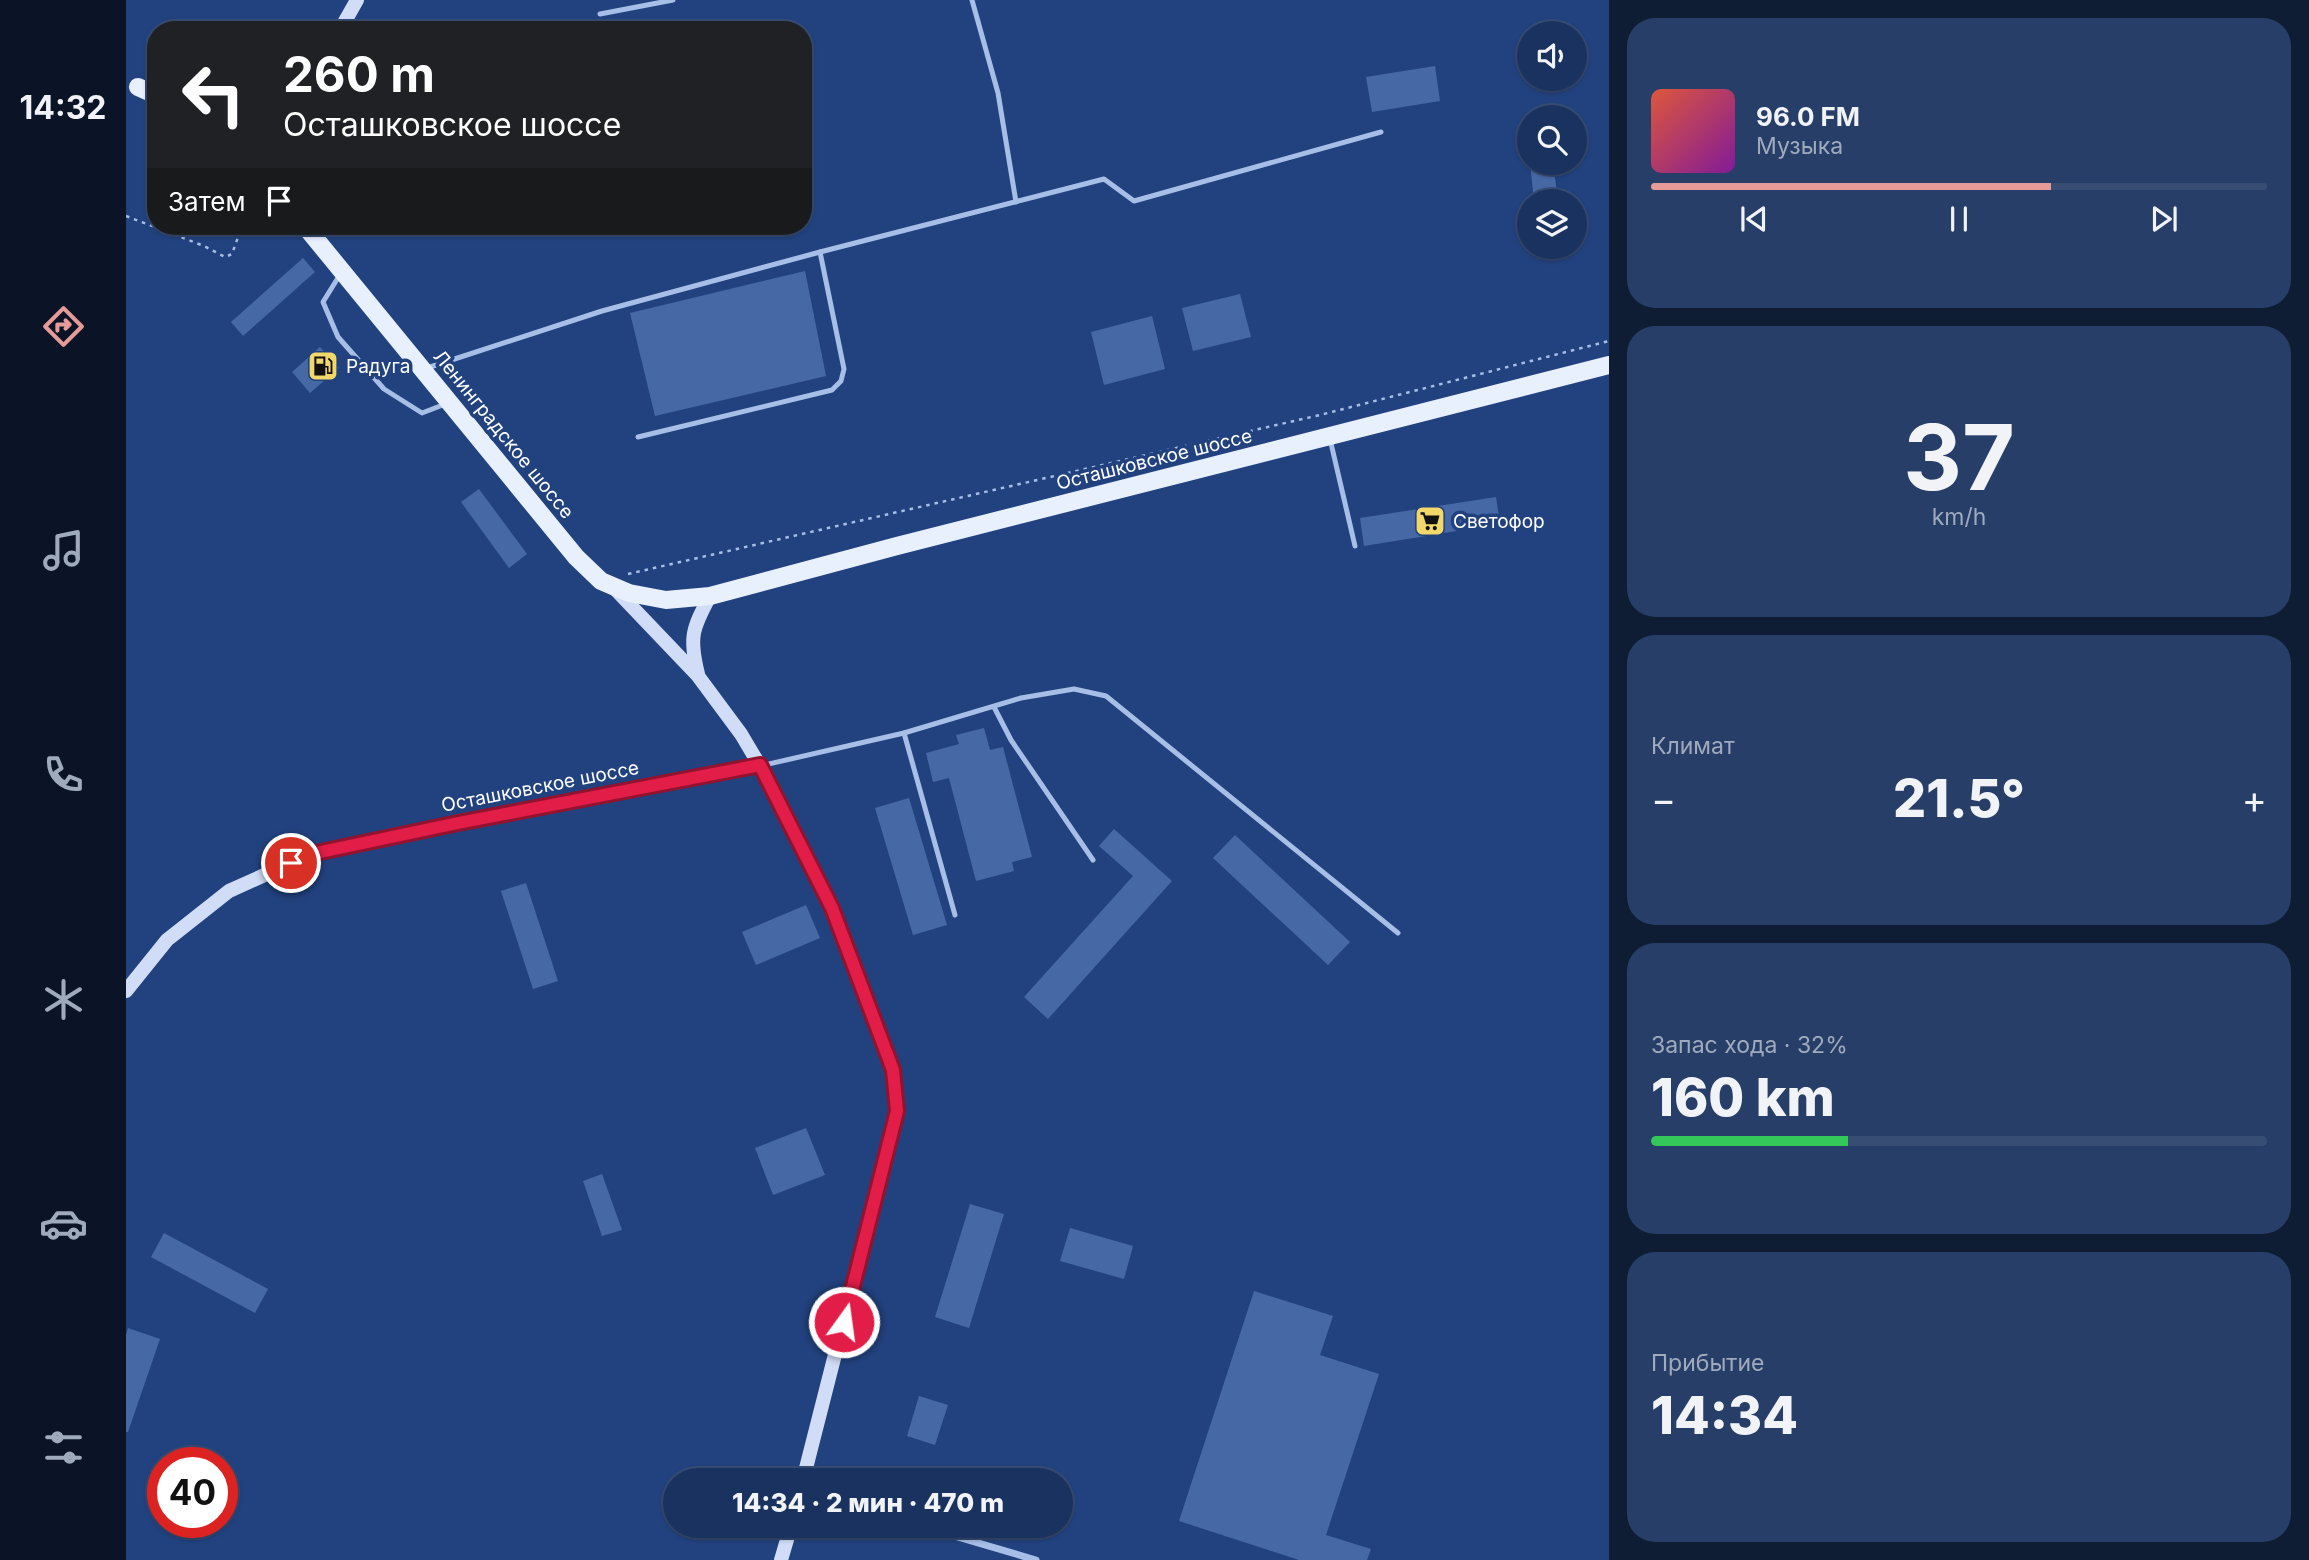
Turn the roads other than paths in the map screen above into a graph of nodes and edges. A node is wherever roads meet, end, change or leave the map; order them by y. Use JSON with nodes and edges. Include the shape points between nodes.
{"nodes":[{"id":1,"x":357,"y":0,"type":"edge"},
{"id":2,"x":673,"y":0,"type":"edge"},
{"id":3,"x":972,"y":0,"type":"edge"},
{"id":4,"x":600,"y":15,"type":"dead end"},
{"id":5,"x":345,"y":21,"type":"edge"},
{"id":6,"x":138,"y":87,"type":"dead end"},
{"id":7,"x":147,"y":91,"type":"edge"},
{"id":8,"x":1381,"y":132,"type":"dead end"},
{"id":9,"x":1016,"y":202,"type":"junction"},
{"id":10,"x":313,"y":235,"type":"edge"},
{"id":11,"x":820,"y":252,"type":"junction"},
{"id":12,"x":342,"y":270,"type":"junction"},
{"id":13,"x":1609,"y":365,"type":"edge"},
{"id":14,"x":424,"y":369,"type":"junction"},
{"id":15,"x":451,"y":402,"type":"junction"},
{"id":16,"x":1329,"y":436,"type":"junction"},
{"id":17,"x":638,"y":437,"type":"dead end"},
{"id":18,"x":1355,"y":546,"type":"dead end"},
{"id":19,"x":614,"y":588,"type":"junction"},
{"id":20,"x":710,"y":596,"type":"junction"},
{"id":21,"x":698,"y":676,"type":"junction"},
{"id":22,"x":994,"y":707,"type":"junction"},
{"id":23,"x":904,"y":733,"type":"junction"},
{"id":24,"x":760,"y":765,"type":"junction"},
{"id":25,"x":1093,"y":860,"type":"dead end"},
{"id":26,"x":955,"y":915,"type":"dead end"},
{"id":27,"x":1398,"y":933,"type":"dead end"},
{"id":28,"x":126,"y":990,"type":"edge"},
{"id":29,"x":806,"y":1468,"type":"edge"},
{"id":30,"x":787,"y":1538,"type":"edge"},
{"id":31,"x":961,"y":1538,"type":"edge"},
{"id":32,"x":781,"y":1560,"type":"edge"},
{"id":33,"x":1036,"y":1560,"type":"edge"}],
"edges":[{"from":1,"to":5,"type":"street"},
{"from":2,"to":4,"type":"lane"},
{"from":3,"to":9,"type":"lane","via":[[998,93]]},
{"from":6,"to":7,"type":"main road"},
{"from":8,"to":9,"type":"lane","via":[[1133,201],[1104,179]]},
{"from":9,"to":11,"type":"lane"},
{"from":10,"to":12,"type":"main road","name":"Ленинградское шоссе"},
{"from":11,"to":14,"type":"lane","via":[[602,311]]},
{"from":11,"to":17,"type":"lane","via":[[844,369],[841,381],[832,390]]},
{"from":12,"to":14,"type":"main road","name":"Ленинградское шоссе"},
{"from":12,"to":15,"type":"lane","via":[[323,302],[338,337],[384,389],[422,413]]},
{"from":13,"to":16,"type":"main road","name":"Осташковское шоссе"},
{"from":14,"to":15,"type":"main road","name":"Ленинградское шоссе"},
{"from":15,"to":19,"type":"main road","name":"Ленинградское шоссе","via":[[576,557]]},
{"from":16,"to":18,"type":"lane"},
{"from":16,"to":20,"type":"main road","name":"Осташковское шоссе"},
{"from":19,"to":20,"type":"main road","name":"Ленинградское шоссе","via":[[666,600]]},
{"from":19,"to":21,"type":"street"},
{"from":20,"to":21,"type":"street","via":[[694,625],[692,650]]},
{"from":21,"to":24,"type":"street"},
{"from":22,"to":23,"type":"lane"},
{"from":22,"to":25,"type":"lane","via":[[1011,740]]},
{"from":22,"to":27,"type":"lane","via":[[1074,689],[1106,696]]},
{"from":23,"to":24,"type":"lane"},
{"from":23,"to":26,"type":"lane"},
{"from":24,"to":28,"type":"street","name":"Осташковское шоссе","via":[[311,854],[229,891],[167,940]]},
{"from":24,"to":29,"type":"street","via":[[832,908],[893,1070],[897,1111]]},
{"from":30,"to":32,"type":"street"},
{"from":31,"to":33,"type":"street"}]}
